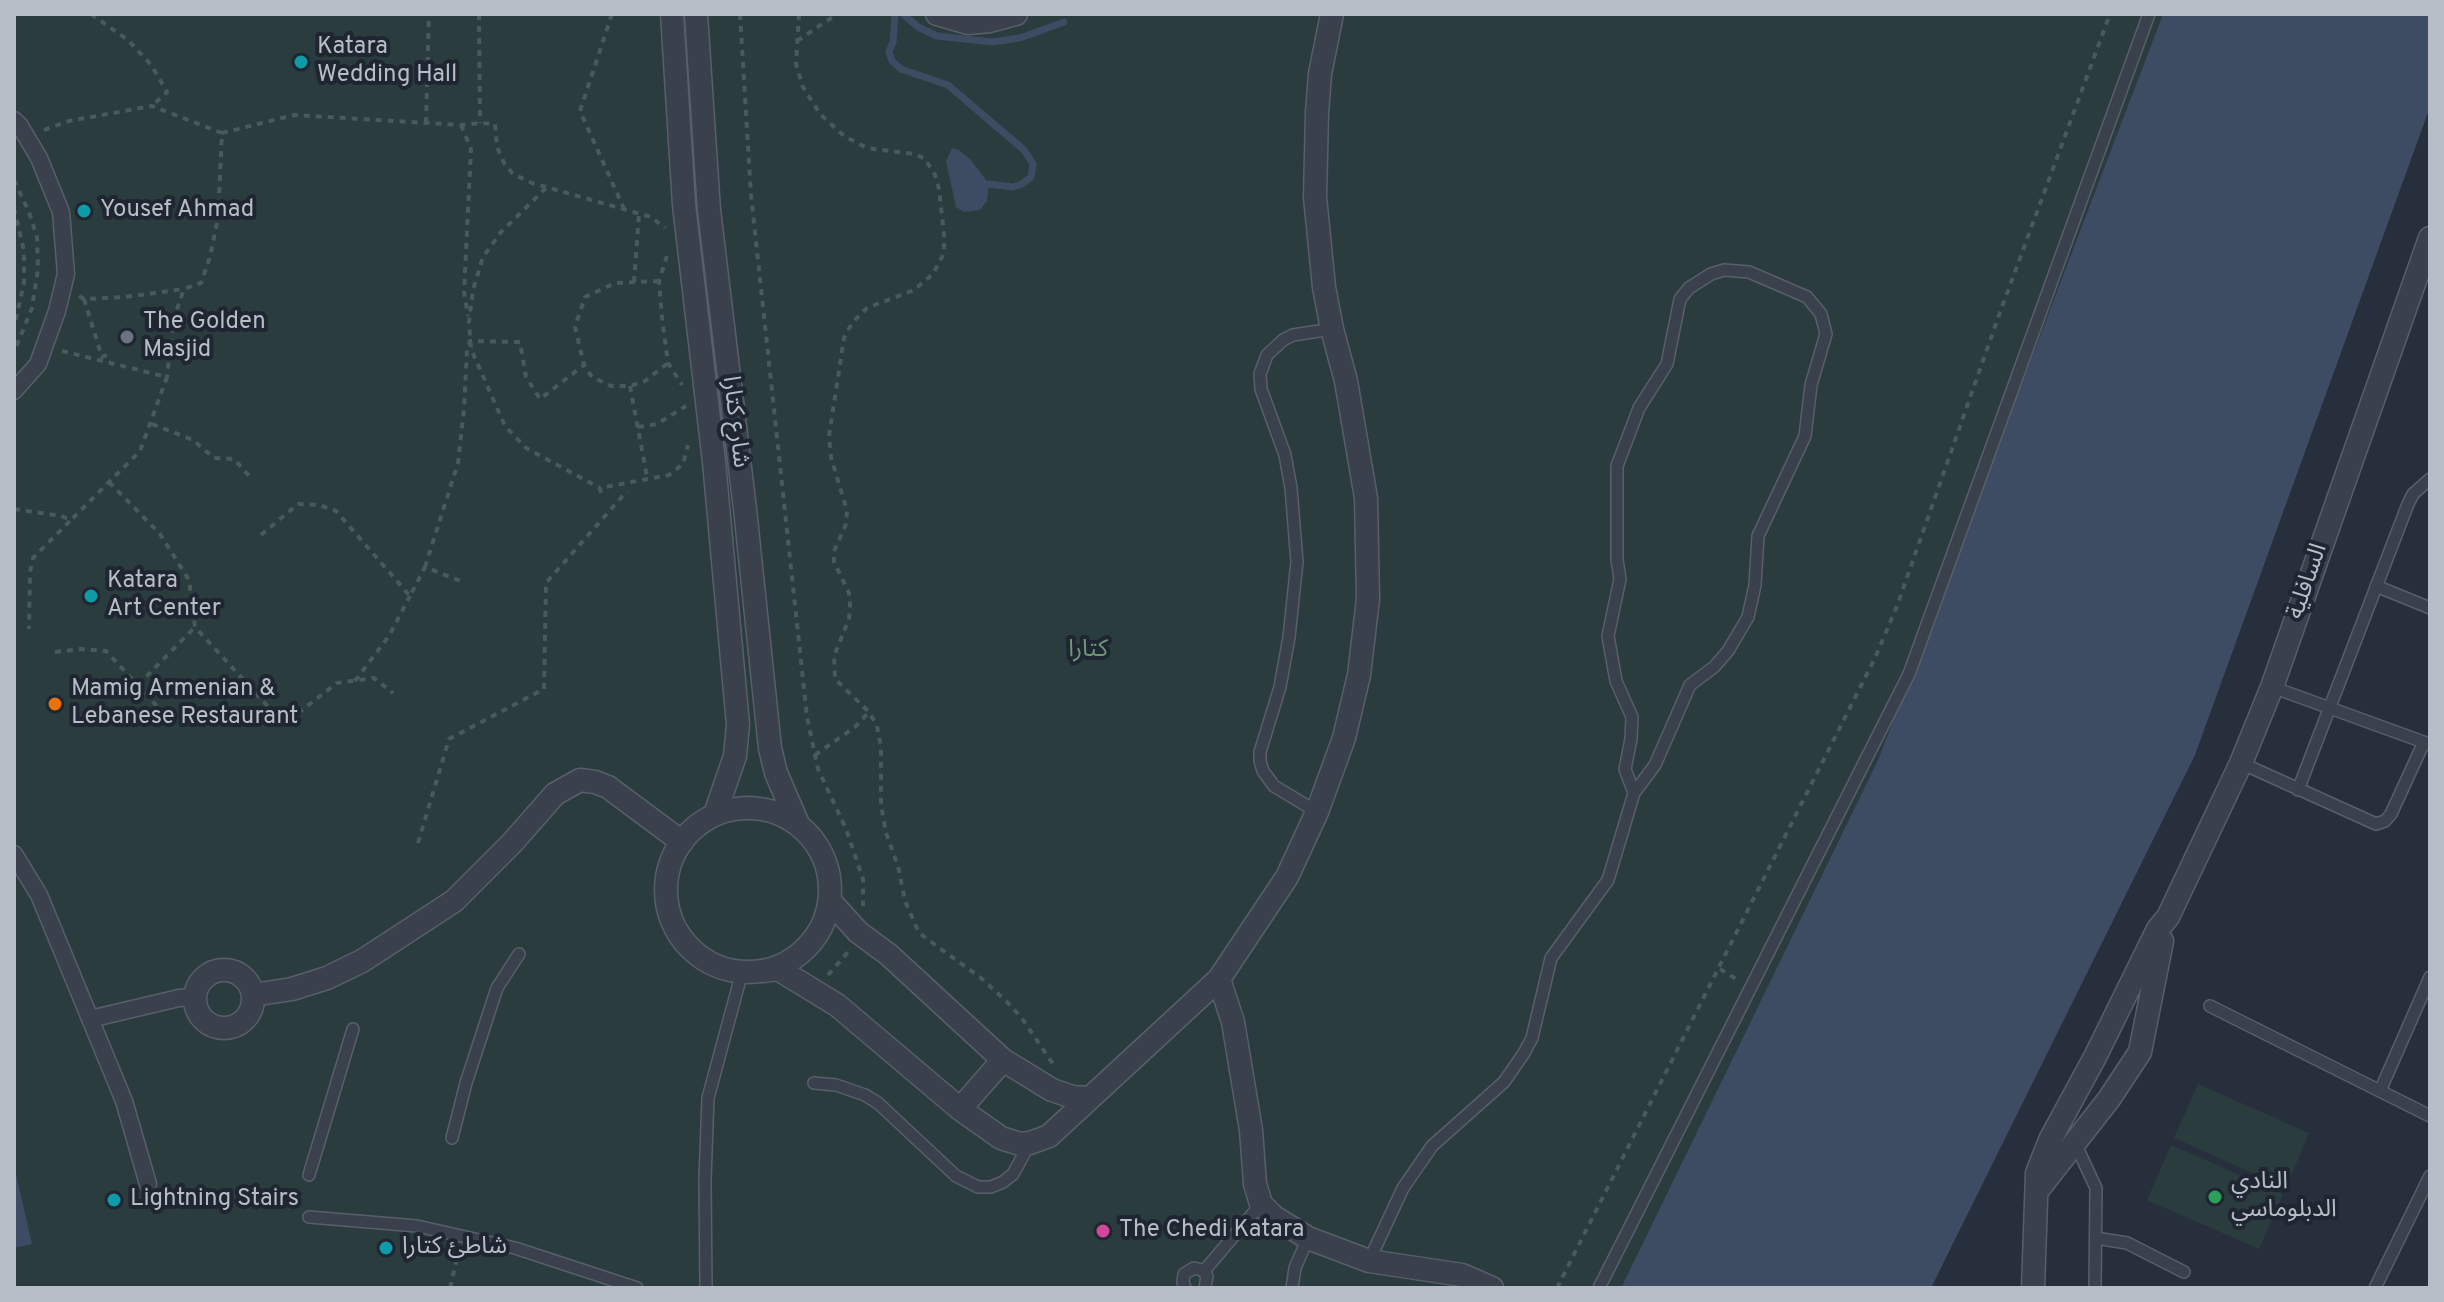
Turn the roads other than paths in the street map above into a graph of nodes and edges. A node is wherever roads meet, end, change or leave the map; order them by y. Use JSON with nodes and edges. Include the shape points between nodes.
{"nodes":[{"id":1,"x":672,"y":14,"type":"edge"},
{"id":2,"x":696,"y":14,"type":"edge"},
{"id":3,"x":937,"y":14,"type":"edge"},
{"id":4,"x":1016,"y":14,"type":"edge"},
{"id":5,"x":1332,"y":14,"type":"edge"},
{"id":6,"x":2149,"y":14,"type":"edge"},
{"id":7,"x":14,"y":120,"type":"edge"},
{"id":8,"x":2428,"y":251,"type":"edge"},
{"id":9,"x":1332,"y":329,"type":"junction"},
{"id":10,"x":14,"y":391,"type":"edge"},
{"id":11,"x":2430,"y":479,"type":"edge"},
{"id":12,"x":2376,"y":586,"type":"junction"},
{"id":13,"x":2430,"y":608,"type":"edge"},
{"id":14,"x":2272,"y":687,"type":"junction"},
{"id":15,"x":2330,"y":708,"type":"junction"},
{"id":16,"x":2427,"y":743,"type":"edge"},
{"id":17,"x":2241,"y":763,"type":"junction"},
{"id":18,"x":2298,"y":790,"type":"junction"},
{"id":19,"x":1634,"y":793,"type":"junction"},
{"id":20,"x":1317,"y":812,"type":"junction"},
{"id":21,"x":715,"y":814,"type":"junction"},
{"id":22,"x":798,"y":824,"type":"junction"},
{"id":23,"x":682,"y":842,"type":"junction"},
{"id":24,"x":14,"y":854,"type":"edge"},
{"id":25,"x":830,"y":901,"type":"junction"},
{"id":26,"x":2168,"y":917,"type":"junction"},
{"id":27,"x":519,"y":954,"type":"dead end"},
{"id":28,"x":753,"y":972,"type":"junction"},
{"id":29,"x":2430,"y":977,"type":"edge"},
{"id":30,"x":1219,"y":979,"type":"junction"},
{"id":31,"x":253,"y":995,"type":"junction"},
{"id":32,"x":195,"y":997,"type":"junction"},
{"id":33,"x":2210,"y":1006,"type":"dead end"},
{"id":34,"x":90,"y":1019,"type":"junction"},
{"id":35,"x":353,"y":1029,"type":"dead end"},
{"id":36,"x":2095,"y":1057,"type":"junction"},
{"id":37,"x":1003,"y":1060,"type":"junction"},
{"id":38,"x":2125,"y":1078,"type":"junction"},
{"id":39,"x":814,"y":1083,"type":"dead end"},
{"id":40,"x":2380,"y":1091,"type":"junction"},
{"id":41,"x":1081,"y":1097,"type":"junction"},
{"id":42,"x":960,"y":1109,"type":"junction"},
{"id":43,"x":2430,"y":1116,"type":"edge"},
{"id":44,"x":452,"y":1138,"type":"dead end"},
{"id":45,"x":1030,"y":1143,"type":"junction"},
{"id":46,"x":2075,"y":1143,"type":"junction"},
{"id":47,"x":309,"y":1175,"type":"dead end"},
{"id":48,"x":2430,"y":1176,"type":"edge"},
{"id":49,"x":148,"y":1184,"type":"dead end"},
{"id":50,"x":2035,"y":1194,"type":"junction"},
{"id":51,"x":1261,"y":1204,"type":"junction"},
{"id":52,"x":309,"y":1217,"type":"dead end"},
{"id":53,"x":1308,"y":1238,"type":"junction"},
{"id":54,"x":2096,"y":1238,"type":"junction"},
{"id":55,"x":1369,"y":1261,"type":"junction"},
{"id":56,"x":1422,"y":1270,"type":"junction"},
{"id":57,"x":1204,"y":1271,"type":"junction"},
{"id":58,"x":2184,"y":1272,"type":"dead end"},
{"id":59,"x":637,"y":1288,"type":"edge"},
{"id":60,"x":706,"y":1288,"type":"edge"},
{"id":61,"x":1185,"y":1288,"type":"edge"},
{"id":62,"x":1205,"y":1288,"type":"edge"},
{"id":63,"x":1292,"y":1288,"type":"edge"},
{"id":64,"x":1450,"y":1288,"type":"edge"},
{"id":65,"x":1492,"y":1288,"type":"edge"},
{"id":66,"x":1599,"y":1288,"type":"edge"},
{"id":67,"x":2033,"y":1288,"type":"edge"},
{"id":68,"x":2095,"y":1288,"type":"edge"},
{"id":69,"x":2375,"y":1288,"type":"edge"}],
"edges":[{"from":1,"to":21,"type":"street","name":"شارع كتارا","via":[[684,205],[738,725],[735,756]]},
{"from":2,"to":22,"type":"street","name":"شارع كتارا","via":[[709,210],[770,748]]},
{"from":3,"to":4,"type":"street","via":[[968,23]]},
{"from":5,"to":9,"type":"street","via":[[1320,74],[1315,152],[1319,242]]},
{"from":6,"to":66,"type":"lane","via":[[1909,674]]},
{"from":7,"to":10,"type":"street","via":[[39,158],[61,212],[66,274],[38,364]]},
{"from":8,"to":14,"type":"street","name":"السافلية"},
{"from":9,"to":20,"type":"street","via":[[1366,498],[1369,572],[1359,675],[1344,738]]},
{"from":9,"to":20,"type":"lane","via":[[1283,340],[1267,355],[1260,374],[1285,455],[1297,562],[1280,687],[1260,761],[1274,786]]},
{"from":11,"to":12,"type":"lane","via":[[2413,494]]},
{"from":12,"to":13,"type":"lane"},
{"from":12,"to":15,"type":"lane"},
{"from":14,"to":15,"type":"lane"},
{"from":14,"to":17,"type":"street","name":"السافلية"},
{"from":15,"to":16,"type":"lane"},
{"from":15,"to":18,"type":"lane"},
{"from":16,"to":18,"type":"lane","via":[[2391,814],[2380,824]]},
{"from":17,"to":18,"type":"lane"},
{"from":17,"to":26,"type":"street","name":"السافلية"},
{"from":19,"to":19,"type":"lane","via":[[1655,765],[1690,685],[1714,667],[1739,636],[1753,601],[1758,536],[1805,436],[1825,324],[1807,297],[1749,272],[1711,274],[1680,299],[1667,364],[1639,408],[1617,466],[1620,579],[1608,636],[1616,681],[1632,717],[1625,769]]},
{"from":19,"to":55,"type":"lane","via":[[1608,880],[1551,958],[1524,1053],[1504,1082],[1432,1146],[1403,1188]]},
{"from":20,"to":30,"type":"street","via":[[1287,877]]},
{"from":21,"to":22,"type":"street","via":[[758,808]]},
{"from":21,"to":23,"type":"street"},
{"from":22,"to":25,"type":"street","via":[[824,858]]},
{"from":23,"to":28,"type":"street","via":[[666,885],[676,930],[710,963]]},
{"from":23,"to":31,"type":"street","via":[[608,787],[580,780],[555,794],[454,901],[327,978]]},
{"from":24,"to":34,"type":"street","via":[[39,895]]},
{"from":25,"to":28,"type":"street","via":[[812,943],[790,961]]},
{"from":25,"to":37,"type":"street"},
{"from":26,"to":36,"type":"street","name":"السافلية"},
{"from":26,"to":38,"type":"street","name":"السافلية","via":[[2140,1052]]},
{"from":27,"to":44,"type":"lane","via":[[497,988]]},
{"from":28,"to":42,"type":"street","via":[[778,969],[837,1005]]},
{"from":28,"to":60,"type":"lane","via":[[708,1098]]},
{"from":29,"to":40,"type":"lane"},
{"from":30,"to":41,"type":"street"},
{"from":30,"to":51,"type":"street","via":[[1233,1022]]},
{"from":31,"to":32,"type":"street","via":[[249,983],[229,970],[206,976]]},
{"from":31,"to":32,"type":"street","via":[[247,1018],[226,1028],[204,1020]]},
{"from":32,"to":34,"type":"street"},
{"from":33,"to":40,"type":"lane"},
{"from":34,"to":49,"type":"street","via":[[124,1101]]},
{"from":35,"to":47,"type":"lane"},
{"from":36,"to":38,"type":"street","via":[[2106,1072]]},
{"from":36,"to":50,"type":"street","name":"السافلية","via":[[2050,1140]]},
{"from":37,"to":41,"type":"street","via":[[1052,1090]]},
{"from":37,"to":42,"type":"street"},
{"from":38,"to":46,"type":"street","name":"السافلية"},
{"from":39,"to":45,"type":"lane","via":[[836,1085],[878,1103],[956,1176],[978,1187],[991,1187],[1013,1174]]},
{"from":40,"to":43,"type":"lane"},
{"from":41,"to":45,"type":"street","via":[[1049,1136]]},
{"from":42,"to":45,"type":"street","via":[[1001,1138]]},
{"from":46,"to":50,"type":"street","name":"السافلية"},
{"from":46,"to":54,"type":"lane","via":[[2096,1188]]},
{"from":48,"to":69,"type":"lane"},
{"from":50,"to":67,"type":"street","name":"السافلية"},
{"from":51,"to":53,"type":"street"},
{"from":51,"to":57,"type":"lane"},
{"from":52,"to":59,"type":"lane","via":[[417,1226],[515,1248]]},
{"from":53,"to":55,"type":"street"},
{"from":53,"to":63,"type":"lane"},
{"from":54,"to":58,"type":"lane","via":[[2127,1243]]},
{"from":54,"to":68,"type":"lane"},
{"from":55,"to":56,"type":"street"},
{"from":56,"to":64,"type":"street"},
{"from":56,"to":65,"type":"street","via":[[1462,1275]]},
{"from":57,"to":61,"type":"lane","via":[[1187,1270]]},
{"from":57,"to":62,"type":"lane"}]}
